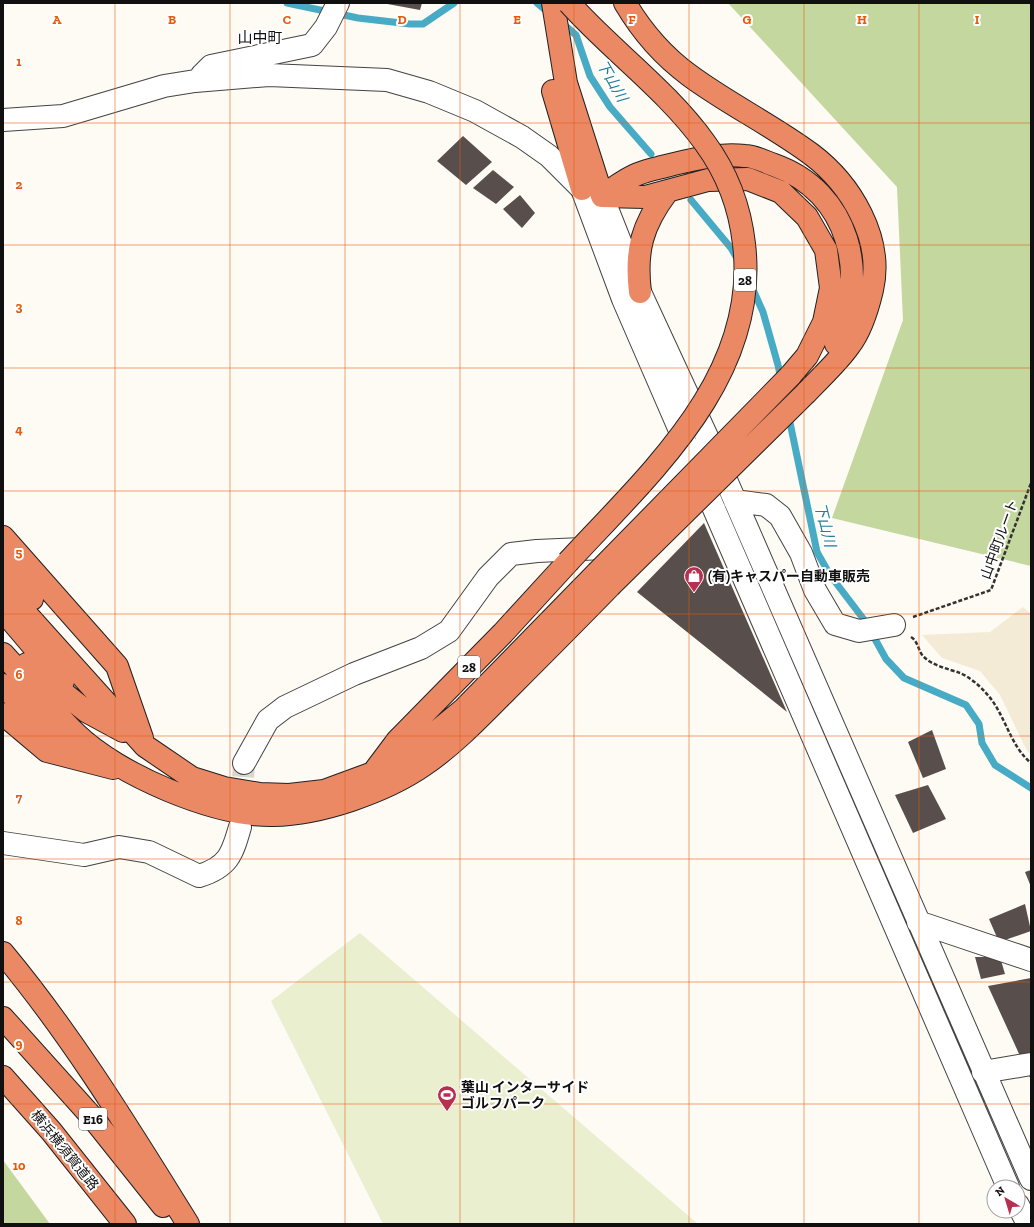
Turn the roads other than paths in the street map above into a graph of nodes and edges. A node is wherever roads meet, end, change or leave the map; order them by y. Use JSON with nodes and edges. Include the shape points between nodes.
{"nodes":[{"id":1,"x":338,"y":3,"type":"edge"},
{"id":2,"x":539,"y":3,"type":"edge"},
{"id":3,"x":553,"y":3,"type":"edge"},
{"id":4,"x":569,"y":3,"type":"edge"},
{"id":5,"x":625,"y":3,"type":"edge"},
{"id":6,"x":550,"y":34,"type":"junction"},
{"id":7,"x":195,"y":81,"type":"junction"},
{"id":8,"x":3,"y":120,"type":"edge"},
{"id":9,"x":667,"y":192,"type":"junction"},
{"id":10,"x":592,"y":193,"type":"junction"},
{"id":11,"x":640,"y":292,"type":"junction"},
{"id":12,"x":806,"y":393,"type":"junction"},
{"id":13,"x":709,"y":441,"type":"junction"},
{"id":14,"x":692,"y":459,"type":"junction"},
{"id":15,"x":735,"y":501,"type":"junction"},
{"id":16,"x":3,"y":537,"type":"edge"},
{"id":17,"x":3,"y":565,"type":"edge"},
{"id":18,"x":604,"y":580,"type":"junction"},
{"id":19,"x":3,"y":588,"type":"edge"},
{"id":20,"x":3,"y":610,"type":"edge"},
{"id":21,"x":891,"y":626,"type":"road end"},
{"id":22,"x":3,"y":639,"type":"edge"},
{"id":23,"x":3,"y":654,"type":"edge"},
{"id":24,"x":3,"y":685,"type":"edge"},
{"id":25,"x":86,"y":711,"type":"junction"},
{"id":26,"x":3,"y":714,"type":"edge"},
{"id":27,"x":120,"y":720,"type":"junction"},
{"id":28,"x":140,"y":741,"type":"junction"},
{"id":29,"x":71,"y":757,"type":"junction"},
{"id":30,"x":244,"y":763,"type":"tunnel mouth"},
{"id":31,"x":131,"y":772,"type":"junction"},
{"id":32,"x":373,"y":773,"type":"junction"},
{"id":33,"x":240,"y":827,"type":"tunnel mouth"},
{"id":34,"x":3,"y":842,"type":"edge"},
{"id":35,"x":918,"y":922,"type":"junction"},
{"id":36,"x":3,"y":953,"type":"edge"},
{"id":37,"x":1031,"y":960,"type":"edge"},
{"id":38,"x":3,"y":1018,"type":"edge"},
{"id":39,"x":1031,"y":1064,"type":"edge"},
{"id":40,"x":983,"y":1072,"type":"junction"},
{"id":41,"x":3,"y":1077,"type":"edge"},
{"id":42,"x":1031,"y":1178,"type":"edge"},
{"id":43,"x":1005,"y":1179,"type":"edge"},
{"id":44,"x":125,"y":1224,"type":"edge"},
{"id":45,"x":177,"y":1224,"type":"edge"},
{"id":46,"x":188,"y":1224,"type":"edge"}],
"edges":[{"from":1,"to":7,"type":"street","via":[[312,45],[211,66]]},
{"from":2,"to":6,"type":"highway"},
{"from":3,"to":6,"type":"highway"},
{"from":4,"to":32,"type":"highway","number":"28","bridge":true,"via":[[594,31],[668,100],[706,144],[733,192],[747,266],[744,298],[726,359],[714,387],[671,450],[503,633],[397,741]]},
{"from":5,"to":12,"type":"highway","via":[[661,51],[688,75],[812,154],[836,177],[868,228],[874,250],[875,276],[868,305],[850,346]]},
{"from":6,"to":10,"type":"highway","via":[[566,83]]},
{"from":7,"to":8,"type":"street","via":[[164,86],[63,116]]},
{"from":7,"to":10,"type":"street","via":[[269,74],[387,80],[429,92],[475,111],[522,137],[549,156]]},
{"from":9,"to":10,"type":"highway","via":[[646,197]]},
{"from":9,"to":11,"type":"highway","via":[[646,224],[640,244],[637,268]]},
{"from":9,"to":18,"type":"highway","bridge":true,"via":[[708,180],[748,179],[781,192],[807,216],[826,250],[831,288],[824,322],[807,356]]},
{"from":10,"to":11,"type":"street"},
{"from":10,"to":12,"type":"highway","via":[[638,174],[698,158],[746,156],[786,170],[808,182],[838,216],[848,241],[851,293],[844,328]]},
{"from":10,"to":14,"type":"street","via":[[623,299]]},
{"from":11,"to":13,"type":"street"},
{"from":12,"to":18,"type":"highway","bridge":true},
{"from":13,"to":14,"type":"street"},
{"from":13,"to":15,"type":"street"},
{"from":14,"to":30,"type":"street","via":[[604,548],[511,554],[488,577],[449,631],[421,648],[354,674],[285,707],[268,720]]},
{"from":14,"to":43,"type":"street"},
{"from":15,"to":21,"type":"street","via":[[766,506],[780,516],[801,553],[815,590],[835,624],[858,631]]},
{"from":15,"to":35,"type":"street"},
{"from":16,"to":28,"type":"highway","via":[[117,666]]},
{"from":17,"to":27,"type":"highway","via":[[105,684]]},
{"from":18,"to":31,"type":"highway","via":[[476,721],[424,765],[398,780],[350,801],[305,812],[272,815],[244,812],[178,794]]},
{"from":18,"to":32,"type":"highway","via":[[464,709],[412,752]]},
{"from":19,"to":27,"type":"highway"},
{"from":20,"to":25,"type":"highway"},
{"from":22,"to":25,"type":"highway","via":[[19,658]]},
{"from":23,"to":31,"type":"highway","via":[[76,735]]},
{"from":24,"to":29,"type":"highway"},
{"from":25,"to":28,"type":"highway"},
{"from":26,"to":29,"type":"highway","via":[[47,750]]},
{"from":27,"to":28,"type":"highway"},
{"from":28,"to":32,"type":"highway","via":[[192,778],[224,788],[260,794],[289,795],[324,791]]},
{"from":29,"to":31,"type":"highway"},
{"from":33,"to":34,"type":"street","via":[[233,853],[215,871],[199,876],[149,852],[120,847],[84,855]]},
{"from":35,"to":37,"type":"street"},
{"from":35,"to":40,"type":"street"},
{"from":36,"to":46,"type":"highway","via":[[39,996],[107,1094]]},
{"from":38,"to":45,"type":"highway","number":"E16","via":[[92,1117]]},
{"from":39,"to":40,"type":"street"},
{"from":40,"to":42,"type":"street"},
{"from":41,"to":44,"type":"highway","name":"横浜横須賀道路","via":[[51,1131]]}]}
